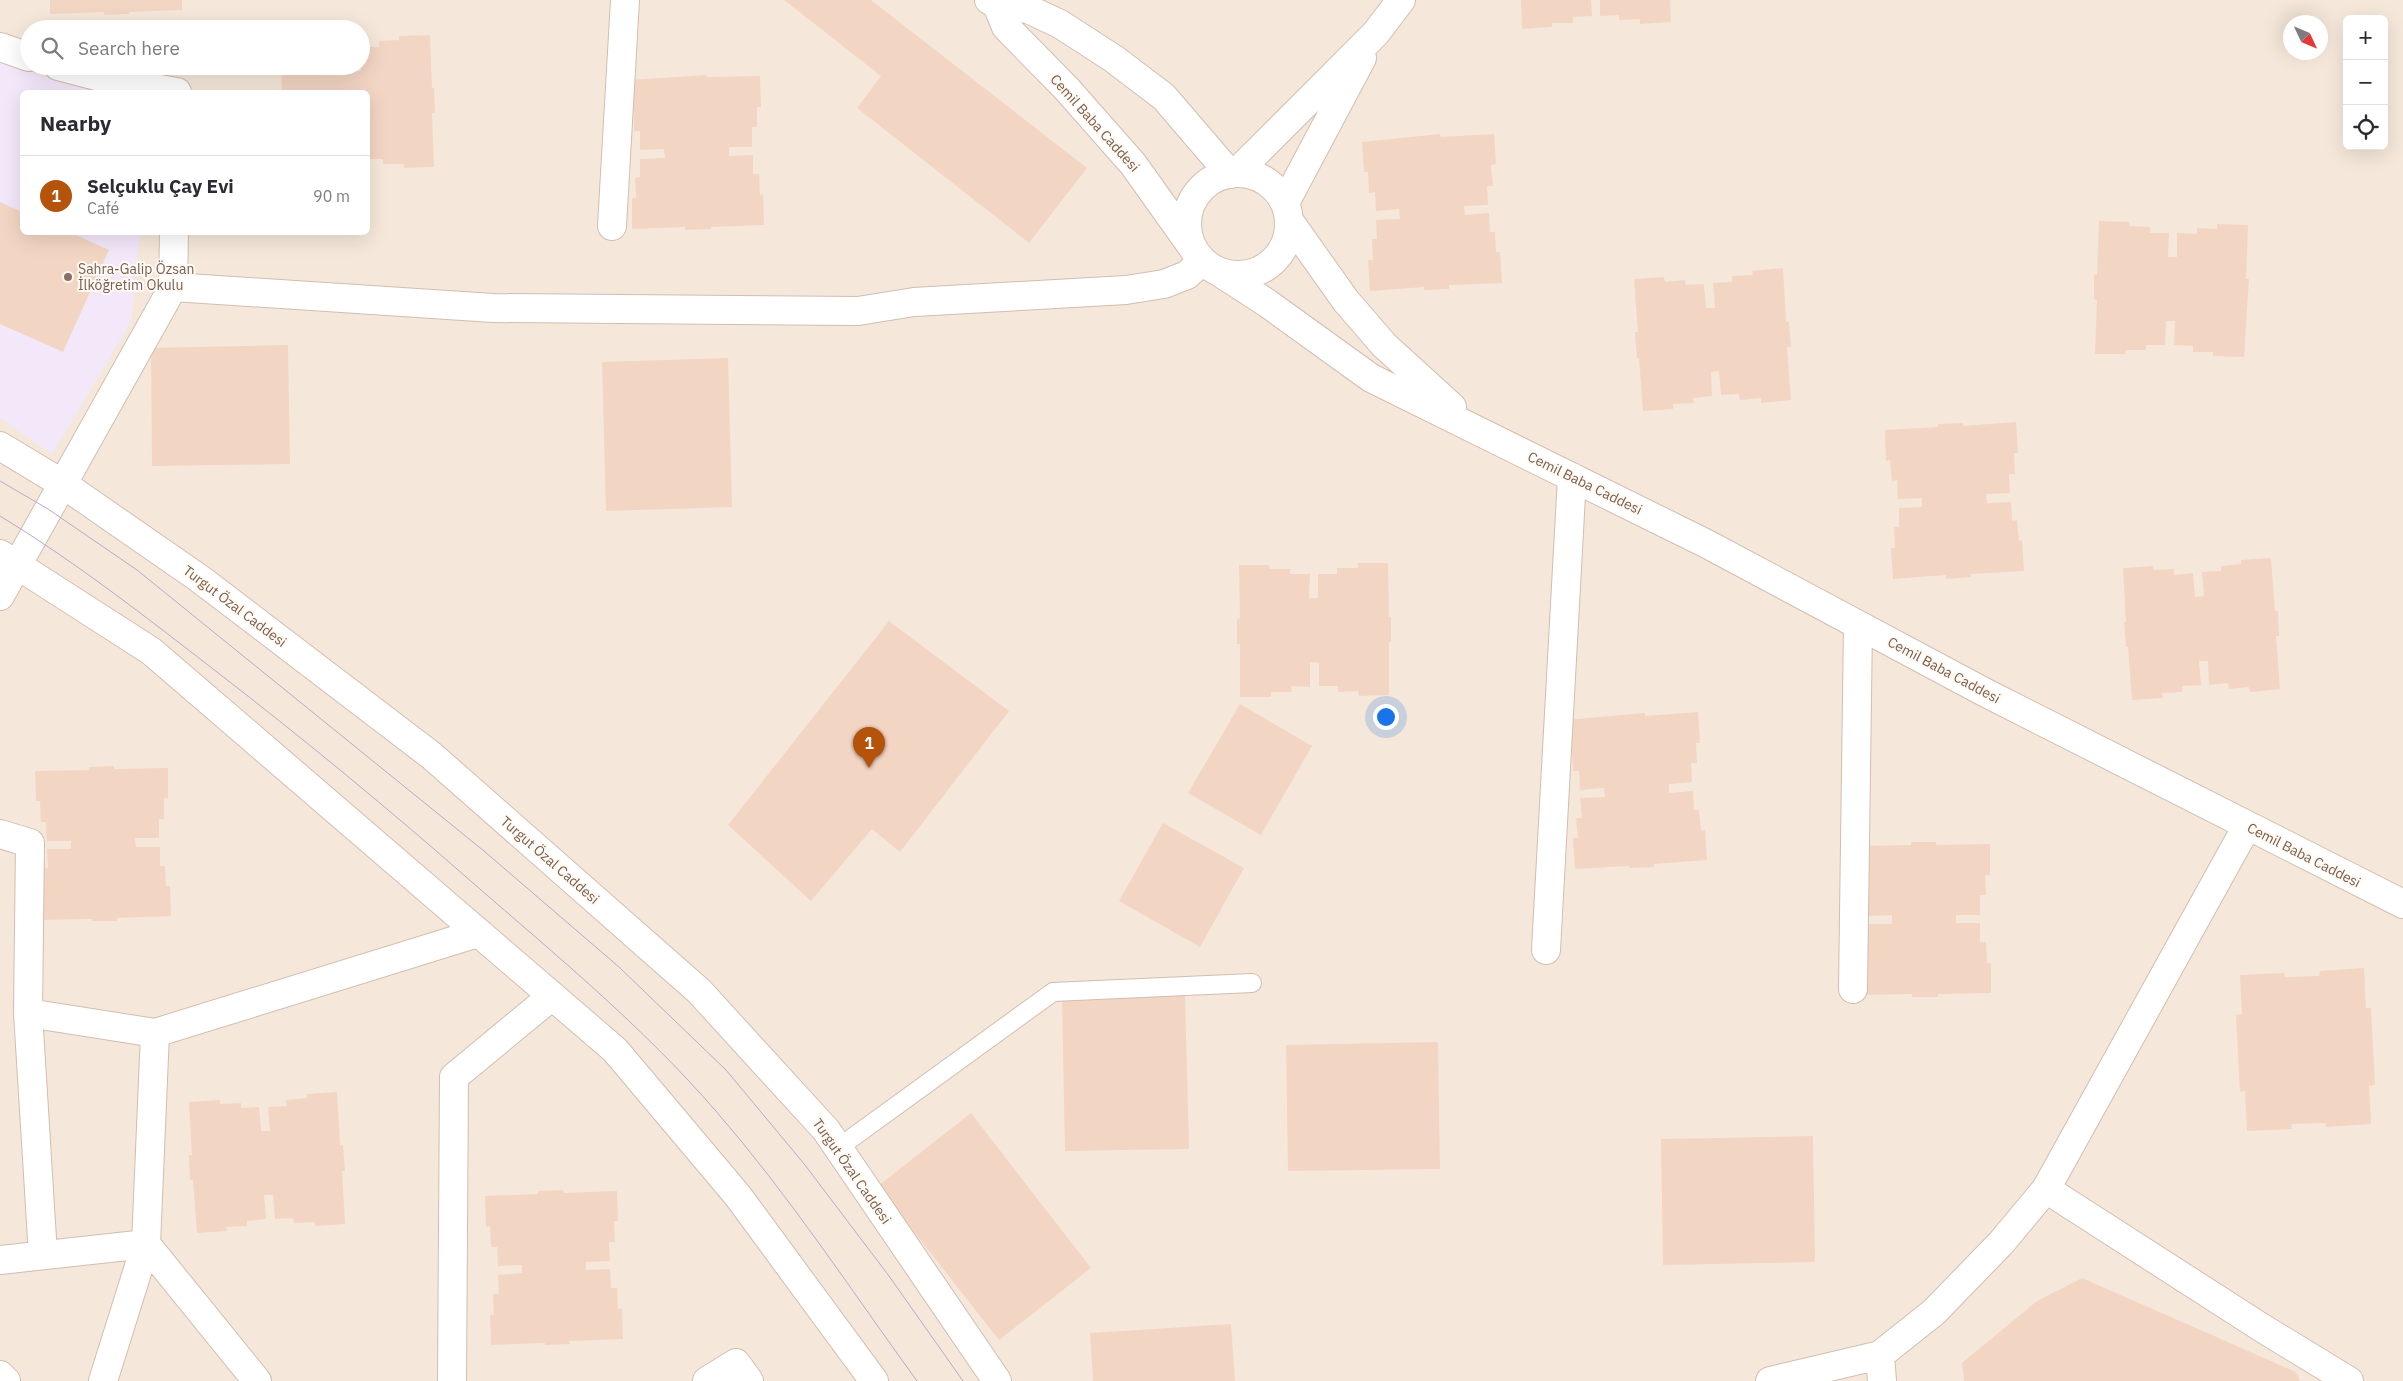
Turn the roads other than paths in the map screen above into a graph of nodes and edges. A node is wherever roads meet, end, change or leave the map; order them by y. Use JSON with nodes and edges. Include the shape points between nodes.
{"nodes":[{"id":1,"x":625,"y":0,"type":"edge"},
{"id":2,"x":1401,"y":0,"type":"edge"},
{"id":3,"x":993,"y":2,"type":"edge"},
{"id":4,"x":1376,"y":33,"type":"junction"},
{"id":5,"x":0,"y":46,"type":"edge"},
{"id":6,"x":20,"y":54,"type":"edge"},
{"id":7,"x":92,"y":75,"type":"edge"},
{"id":8,"x":165,"y":90,"type":"edge"},
{"id":9,"x":1234,"y":173,"type":"junction"},
{"id":10,"x":1288,"y":213,"type":"junction"},
{"id":11,"x":612,"y":226,"type":"dead end"},
{"id":12,"x":174,"y":235,"type":"edge"},
{"id":13,"x":1204,"y":259,"type":"junction"},
{"id":14,"x":173,"y":287,"type":"junction"},
{"id":15,"x":1486,"y":434,"type":"junction"},
{"id":16,"x":0,"y":446,"type":"edge"},
{"id":17,"x":1572,"y":477,"type":"junction"},
{"id":18,"x":63,"y":484,"type":"junction"},
{"id":19,"x":9,"y":559,"type":"edge"},
{"id":20,"x":0,"y":596,"type":"edge"},
{"id":21,"x":1858,"y":625,"type":"junction"},
{"id":22,"x":2247,"y":826,"type":"junction"},
{"id":23,"x":0,"y":834,"type":"edge"},
{"id":24,"x":2403,"y":904,"type":"edge"},
{"id":25,"x":478,"y":933,"type":"junction"},
{"id":26,"x":1546,"y":950,"type":"dead end"},
{"id":27,"x":1252,"y":983,"type":"dead end"},
{"id":28,"x":1853,"y":989,"type":"dead end"},
{"id":29,"x":552,"y":996,"type":"junction"},
{"id":30,"x":28,"y":1013,"type":"junction"},
{"id":31,"x":155,"y":1033,"type":"junction"},
{"id":32,"x":838,"y":1148,"type":"junction"},
{"id":33,"x":2046,"y":1189,"type":"junction"},
{"id":34,"x":146,"y":1244,"type":"junction"},
{"id":35,"x":43,"y":1255,"type":"junction"},
{"id":36,"x":0,"y":1260,"type":"edge"},
{"id":37,"x":1881,"y":1368,"type":"edge"},
{"id":38,"x":0,"y":1375,"type":"edge"},
{"id":39,"x":865,"y":1378,"type":"edge"},
{"id":40,"x":6,"y":1381,"type":"edge"},
{"id":41,"x":103,"y":1381,"type":"edge"},
{"id":42,"x":257,"y":1381,"type":"edge"},
{"id":43,"x":452,"y":1381,"type":"edge"},
{"id":44,"x":707,"y":1381,"type":"edge"},
{"id":45,"x":749,"y":1381,"type":"edge"},
{"id":46,"x":997,"y":1381,"type":"edge"},
{"id":47,"x":1770,"y":1381,"type":"edge"},
{"id":48,"x":2349,"y":1381,"type":"edge"}],
"edges":[{"from":1,"to":11,"type":"street"},
{"from":2,"to":4,"type":"street"},
{"from":3,"to":9,"type":"street","name":"Cemil Baba Caddesi","via":[[1028,9],[1060,24],[1114,59],[1164,97]]},
{"from":3,"to":13,"type":"street","name":"Cemil Baba Caddesi","via":[[1006,27],[1133,164]]},
{"from":4,"to":9,"type":"street"},
{"from":4,"to":10,"type":"street"},
{"from":5,"to":6,"type":"street"},
{"from":7,"to":8,"type":"street"},
{"from":9,"to":10,"type":"street","via":[[1257,176],[1274,186]]},
{"from":9,"to":13,"type":"street","via":[[1217,176],[1201,188],[1190,205],[1186,225]]},
{"from":10,"to":13,"type":"street","via":[[1286,242],[1275,259],[1259,271],[1239,275]]},
{"from":10,"to":15,"type":"street","name":"Cemil Baba Caddesi","via":[[1346,301],[1384,345],[1433,392]]},
{"from":12,"to":14,"type":"street"},
{"from":13,"to":14,"type":"street","via":[[1187,275],[1164,284],[1126,290],[914,302],[858,311],[492,308]]},
{"from":13,"to":15,"type":"street","name":"Cemil Baba Caddesi","via":[[1371,378]]},
{"from":14,"to":18,"type":"street"},
{"from":15,"to":17,"type":"street","name":"Cemil Baba Caddesi"},
{"from":16,"to":18,"type":"street","name":"Turgut Özal Caddesi"},
{"from":17,"to":21,"type":"street","name":"Cemil Baba Caddesi","via":[[1707,544]]},
{"from":17,"to":26,"type":"street"},
{"from":18,"to":19,"type":"street"},
{"from":18,"to":32,"type":"street","name":"Turgut Özal Caddesi","via":[[200,579],[432,756],[699,991],[826,1130]]},
{"from":19,"to":20,"type":"street"},
{"from":19,"to":25,"type":"street","via":[[151,651]]},
{"from":21,"to":22,"type":"street","name":"Cemil Baba Caddesi"},
{"from":21,"to":28,"type":"street"},
{"from":22,"to":24,"type":"street","name":"Cemil Baba Caddesi"},
{"from":22,"to":33,"type":"street"},
{"from":23,"to":30,"type":"street","via":[[30,843]]},
{"from":25,"to":29,"type":"street"},
{"from":25,"to":31,"type":"street"},
{"from":27,"to":32,"type":"lane","via":[[1054,992]]},
{"from":29,"to":39,"type":"street","via":[[615,1050],[726,1181]]},
{"from":29,"to":43,"type":"street","via":[[454,1077]]},
{"from":30,"to":31,"type":"street"},
{"from":30,"to":35,"type":"street"},
{"from":31,"to":34,"type":"street"},
{"from":32,"to":46,"type":"street","name":"Turgut Özal Caddesi"},
{"from":33,"to":37,"type":"street","via":[[2001,1243]]},
{"from":33,"to":48,"type":"street"},
{"from":34,"to":35,"type":"street"},
{"from":34,"to":41,"type":"street"},
{"from":34,"to":42,"type":"street"},
{"from":35,"to":36,"type":"street"},
{"from":37,"to":47,"type":"street"},
{"from":38,"to":40,"type":"street"},
{"from":44,"to":45,"type":"street","via":[[736,1363]]}]}
